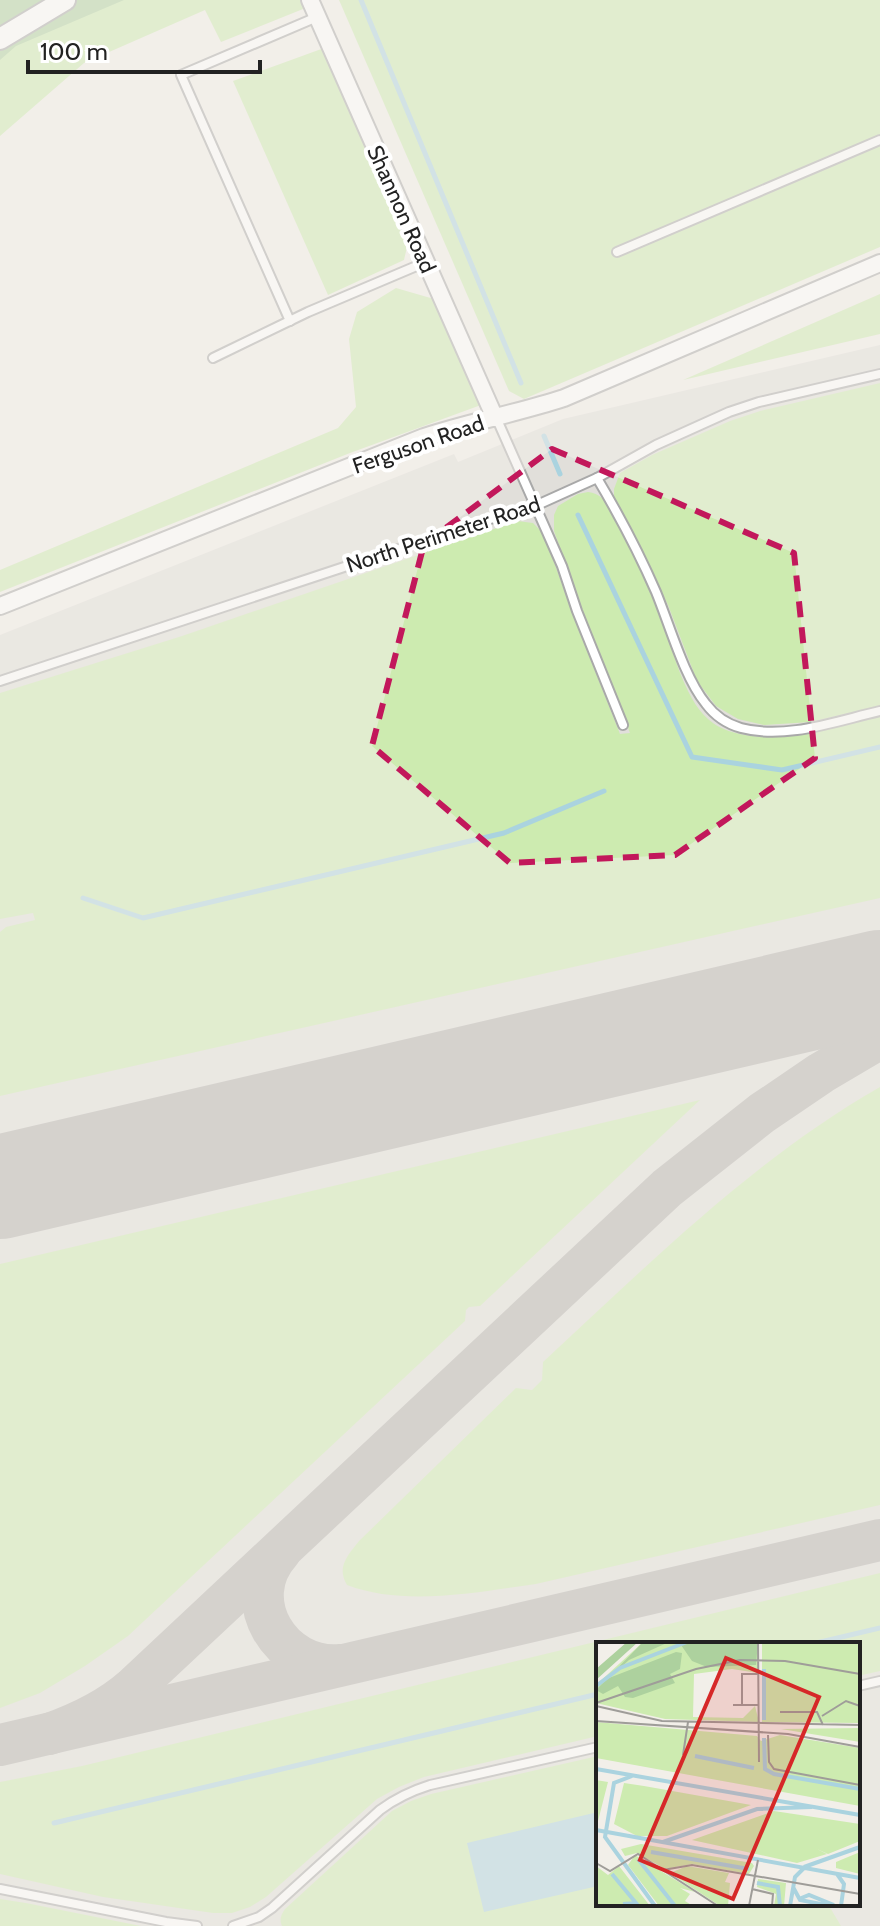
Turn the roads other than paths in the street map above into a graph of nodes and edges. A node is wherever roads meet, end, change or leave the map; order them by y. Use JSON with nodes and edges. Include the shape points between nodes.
{"nodes":[{"id":1,"x":65,"y":0,"type":"edge"},
{"id":2,"x":310,"y":0,"type":"edge"},
{"id":3,"x":318,"y":17,"type":"junction"},
{"id":4,"x":0,"y":39,"type":"edge"},
{"id":5,"x":880,"y":140,"type":"edge"},
{"id":6,"x":617,"y":252,"type":"dead end"},
{"id":7,"x":426,"y":262,"type":"junction"},
{"id":8,"x":880,"y":263,"type":"edge"},
{"id":9,"x":290,"y":321,"type":"junction"},
{"id":10,"x":213,"y":358,"type":"dead end"},
{"id":11,"x":880,"y":374,"type":"edge"},
{"id":12,"x":495,"y":418,"type":"junction"},
{"id":13,"x":597,"y":478,"type":"junction"},
{"id":14,"x":535,"y":506,"type":"junction"},
{"id":15,"x":0,"y":606,"type":"edge"},
{"id":16,"x":0,"y":681,"type":"edge"},
{"id":17,"x":880,"y":711,"type":"edge"},
{"id":18,"x":623,"y":725,"type":"dead end"},
{"id":19,"x":880,"y":1681,"type":"edge"},
{"id":20,"x":860,"y":1686,"type":"edge"},
{"id":21,"x":596,"y":1747,"type":"edge"},
{"id":22,"x":0,"y":1889,"type":"edge"},
{"id":23,"x":197,"y":1926,"type":"edge"},
{"id":24,"x":233,"y":1926,"type":"edge"}],
"edges":[{"from":1,"to":4,"type":"street"},
{"from":2,"to":3,"type":"street","name":"Shannon Road"},
{"from":3,"to":7,"type":"street","name":"Shannon Road"},
{"from":3,"to":9,"type":"lane","via":[[181,75]]},
{"from":5,"to":6,"type":"lane"},
{"from":7,"to":9,"type":"lane"},
{"from":7,"to":12,"type":"street","name":"Shannon Road"},
{"from":8,"to":12,"type":"street","name":"Ferguson Road","via":[[564,398]]},
{"from":9,"to":10,"type":"lane"},
{"from":11,"to":13,"type":"lane","name":"North Perimeter Road","via":[[729,412]]},
{"from":12,"to":14,"type":"lane"},
{"from":12,"to":15,"type":"street","name":"Ferguson Road","via":[[424,437]]},
{"from":13,"to":14,"type":"lane","name":"North Perimeter Road"},
{"from":13,"to":17,"type":"lane","via":[[648,574],[692,682],[718,717],[738,727],[785,731]]},
{"from":14,"to":16,"type":"lane","name":"North Perimeter Road"},
{"from":14,"to":18,"type":"lane"},
{"from":19,"to":20,"type":"lane"},
{"from":21,"to":24,"type":"lane","via":[[410,1791],[380,1810],[272,1908]]},
{"from":22,"to":23,"type":"lane"}]}
